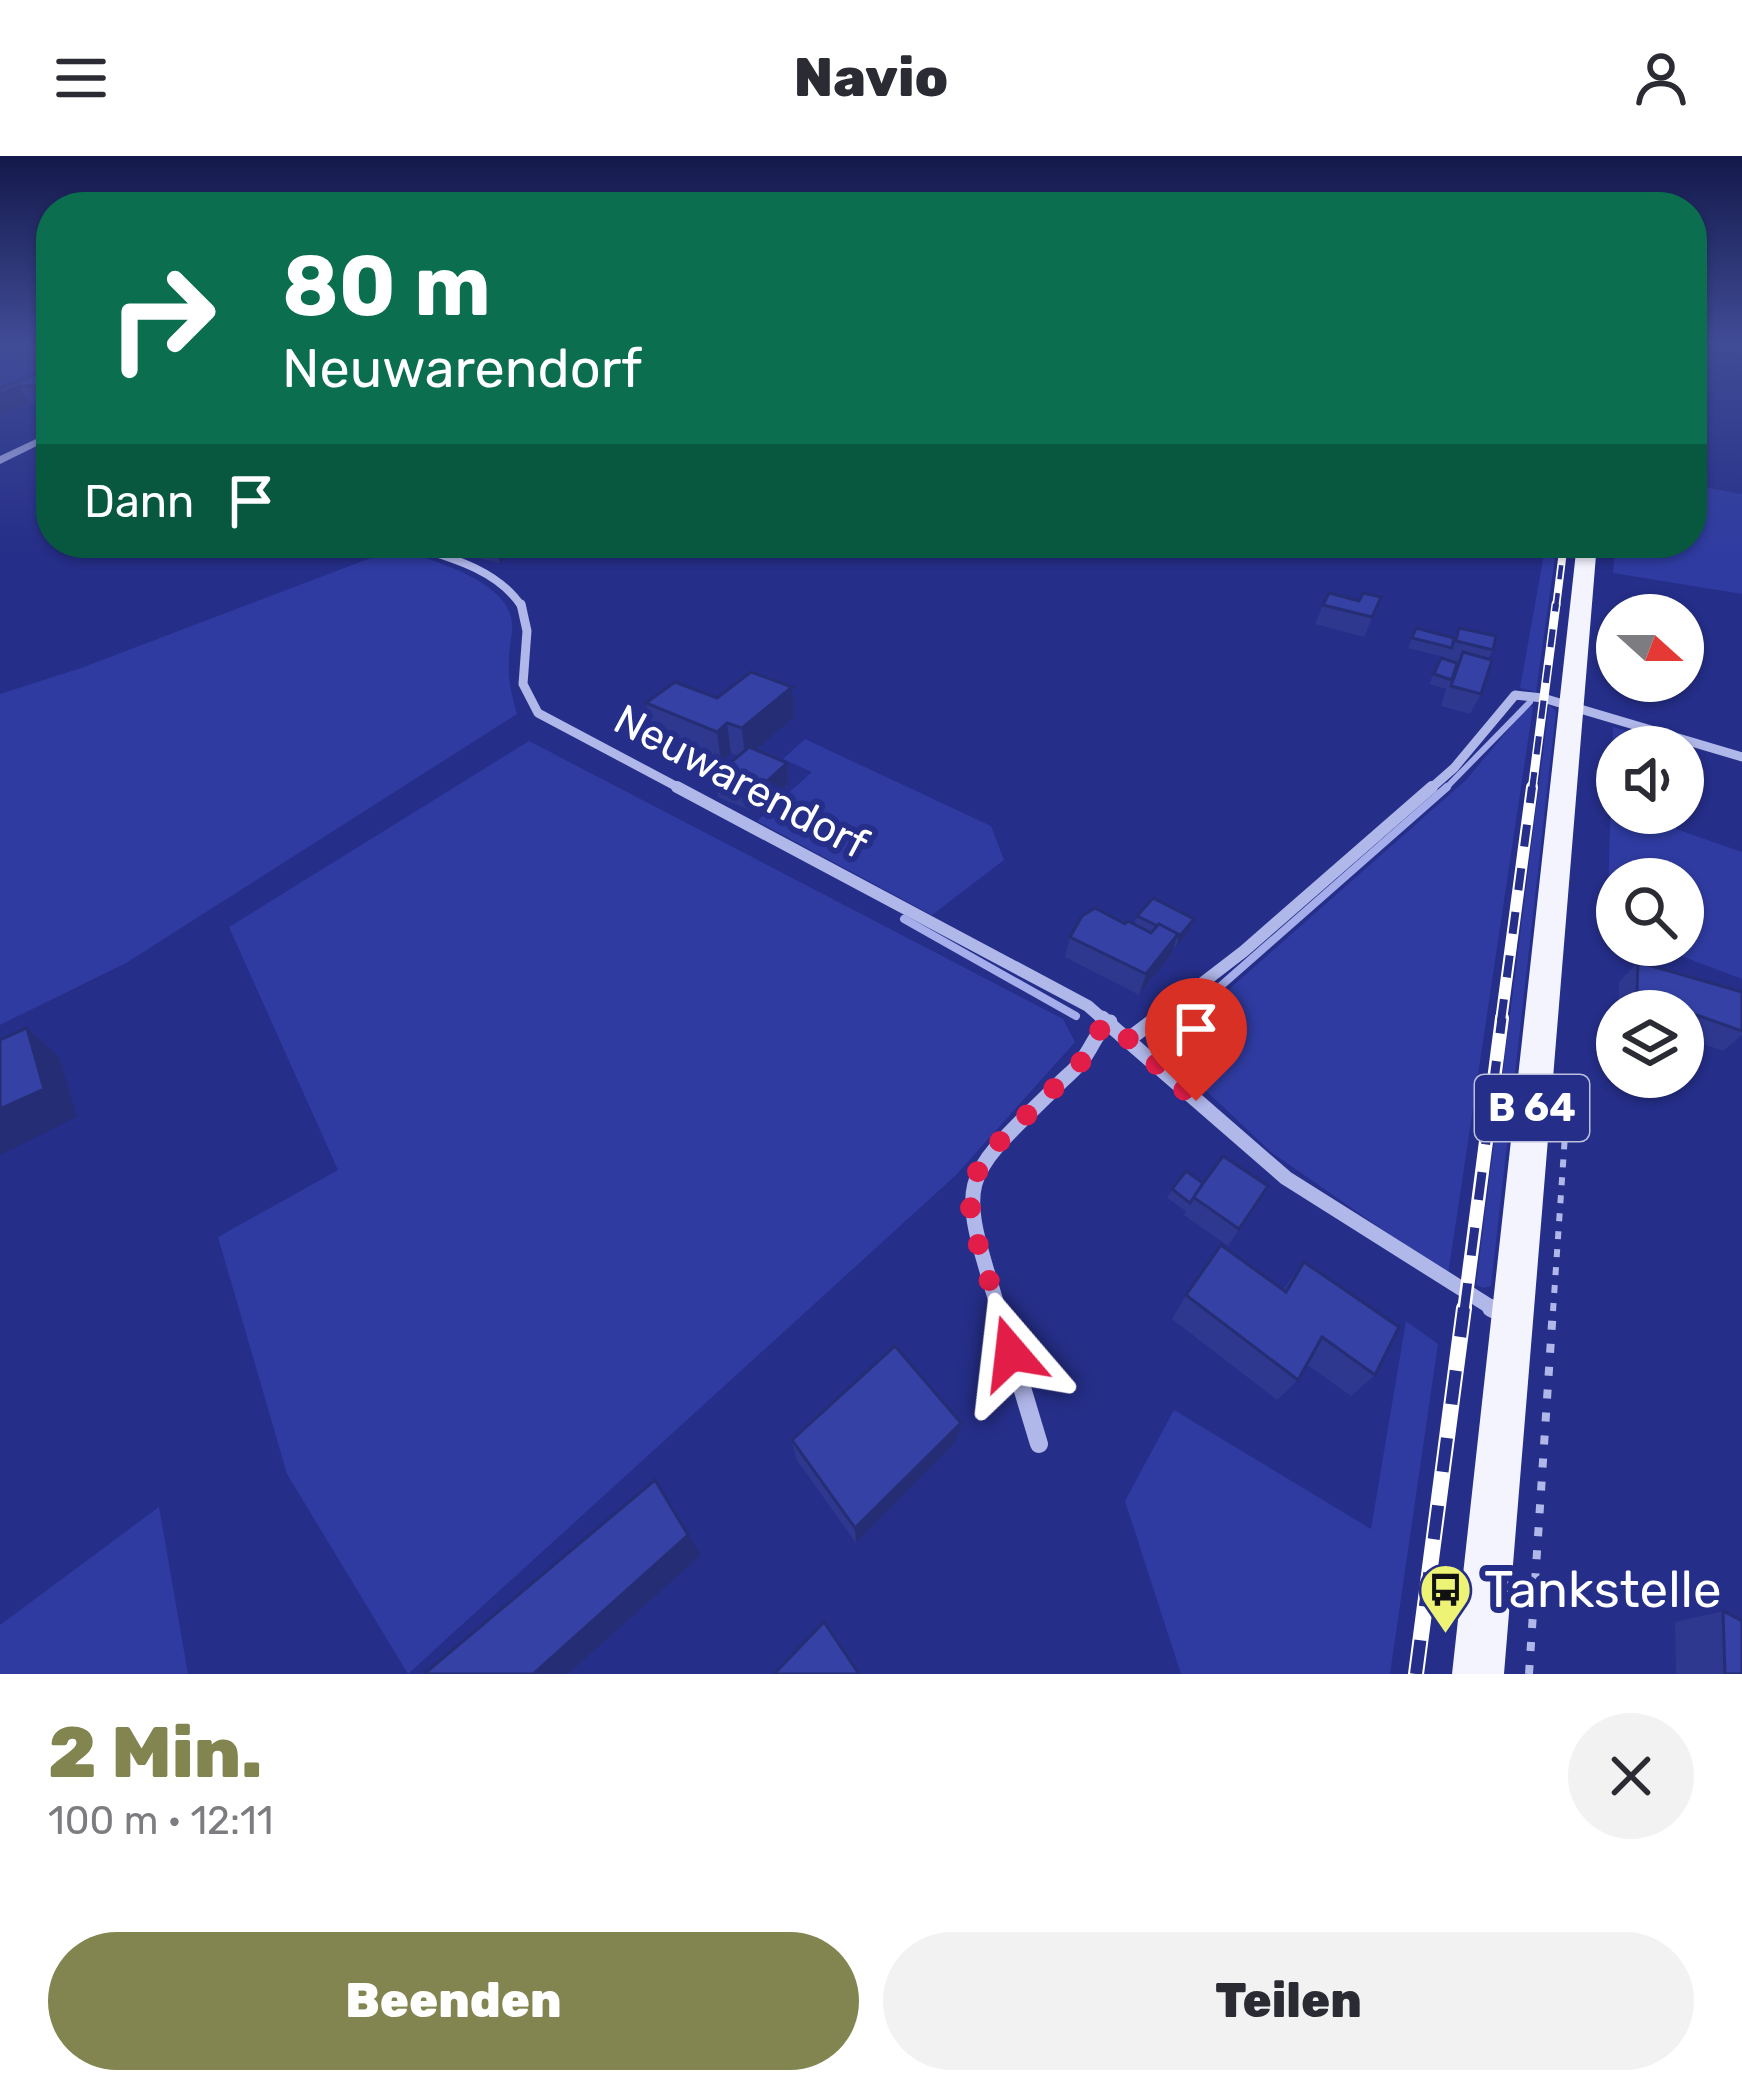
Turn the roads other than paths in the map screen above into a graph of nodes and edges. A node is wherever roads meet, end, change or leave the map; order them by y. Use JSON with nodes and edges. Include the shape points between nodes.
{"nodes":[{"id":1,"x":36,"y":443,"type":"edge"},
{"id":2,"x":0,"y":460,"type":"edge"},
{"id":3,"x":443,"y":558,"type":"edge"},
{"id":4,"x":1586,"y":558,"type":"edge"},
{"id":5,"x":1571,"y":707,"type":"junction"},
{"id":6,"x":1742,"y":757,"type":"edge"},
{"id":7,"x":1110,"y":1022,"type":"junction"},
{"id":8,"x":1129,"y":1039,"type":"junction"},
{"id":9,"x":1512,"y":1319,"type":"junction"},
{"id":10,"x":1039,"y":1444,"type":"dead end"},
{"id":11,"x":1478,"y":1674,"type":"edge"}],
"edges":[{"from":1,"to":2,"type":"street"},
{"from":3,"to":7,"type":"street","name":"Neuwarendorf","via":[[488,575],[522,604],[520,684],[538,713]]},
{"from":4,"to":5,"type":"main road","number":"B 64"},
{"from":5,"to":6,"type":"street"},
{"from":5,"to":8,"type":"street","via":[[1524,693],[1508,698],[1454,768],[1244,951]]},
{"from":5,"to":9,"type":"main road","number":"B 64"},
{"from":7,"to":8,"type":"street","name":"Neuwarendorf"},
{"from":7,"to":10,"type":"street","via":[[1083,1060],[990,1151],[972,1181],[970,1217]]},
{"from":8,"to":9,"type":"street","name":"Neuwarendorf","via":[[1286,1178]]},
{"from":9,"to":11,"type":"main road","number":"B 64"}]}
